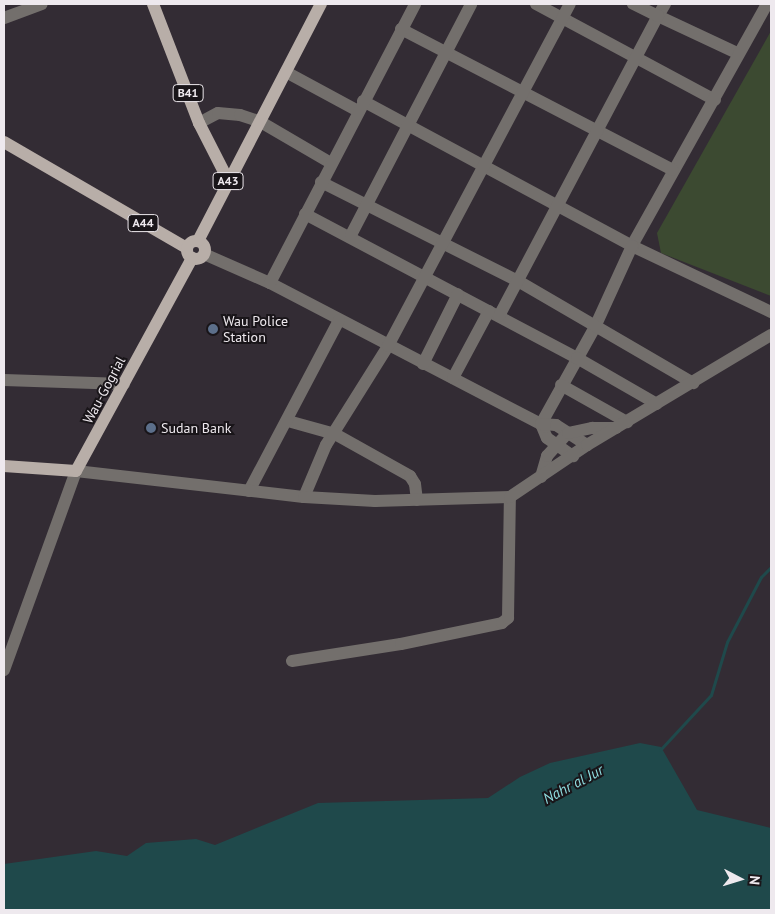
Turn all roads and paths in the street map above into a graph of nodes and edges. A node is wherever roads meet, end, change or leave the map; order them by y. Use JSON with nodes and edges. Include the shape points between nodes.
{"nodes":[{"id":1,"x":42,"y":4,"type":"edge"},
{"id":2,"x":153,"y":4,"type":"edge"},
{"id":3,"x":321,"y":4,"type":"edge"},
{"id":4,"x":415,"y":4,"type":"edge"},
{"id":5,"x":471,"y":4,"type":"edge"},
{"id":6,"x":536,"y":4,"type":"edge"},
{"id":7,"x":570,"y":4,"type":"edge"},
{"id":8,"x":633,"y":4,"type":"edge"},
{"id":9,"x":665,"y":4,"type":"edge"},
{"id":10,"x":767,"y":4,"type":"edge"},
{"id":11,"x":658,"y":16,"type":"junction"},
{"id":12,"x":4,"y":18,"type":"edge"},
{"id":13,"x":563,"y":18,"type":"junction"},
{"id":14,"x":402,"y":29,"type":"junction"},
{"id":15,"x":446,"y":51,"type":"junction"},
{"id":16,"x":739,"y":54,"type":"junction"},
{"id":17,"x":635,"y":58,"type":"junction"},
{"id":18,"x":286,"y":72,"type":"junction"},
{"id":19,"x":521,"y":92,"type":"junction"},
{"id":20,"x":715,"y":100,"type":"junction"},
{"id":21,"x":360,"y":106,"type":"junction"},
{"id":22,"x":259,"y":121,"type":"junction"},
{"id":23,"x":200,"y":123,"type":"junction"},
{"id":24,"x":406,"y":124,"type":"junction"},
{"id":25,"x":598,"y":132,"type":"junction"},
{"id":26,"x":4,"y":142,"type":"edge"},
{"id":27,"x":331,"y":163,"type":"junction"},
{"id":28,"x":483,"y":166,"type":"junction"},
{"id":29,"x":673,"y":170,"type":"junction"},
{"id":30,"x":228,"y":180,"type":"junction"},
{"id":31,"x":321,"y":182,"type":"junction"},
{"id":32,"x":365,"y":205,"type":"junction"},
{"id":33,"x":559,"y":207,"type":"junction"},
{"id":34,"x":304,"y":214,"type":"junction"},
{"id":35,"x":350,"y":235,"type":"junction"},
{"id":36,"x":443,"y":244,"type":"junction"},
{"id":37,"x":632,"y":246,"type":"junction"},
{"id":38,"x":195,"y":250,"type":"junction"},
{"id":39,"x":426,"y":276,"type":"junction"},
{"id":40,"x":518,"y":281,"type":"junction"},
{"id":41,"x":270,"y":283,"type":"junction"},
{"id":42,"x":458,"y":294,"type":"junction"},
{"id":43,"x":771,"y":312,"type":"edge"},
{"id":44,"x":494,"y":313,"type":"junction"},
{"id":45,"x":339,"y":320,"type":"junction"},
{"id":46,"x":595,"y":327,"type":"junction"},
{"id":47,"x":771,"y":335,"type":"edge"},
{"id":48,"x":388,"y":346,"type":"junction"},
{"id":49,"x":577,"y":358,"type":"junction"},
{"id":50,"x":423,"y":364,"type":"junction"},
{"id":51,"x":453,"y":378,"type":"junction"},
{"id":52,"x":4,"y":380,"type":"edge"},
{"id":53,"x":693,"y":383,"type":"junction"},
{"id":54,"x":124,"y":384,"type":"junction"},
{"id":55,"x":561,"y":385,"type":"junction"},
{"id":56,"x":657,"y":404,"type":"junction"},
{"id":57,"x":288,"y":421,"type":"junction"},
{"id":58,"x":541,"y":424,"type":"junction"},
{"id":59,"x":622,"y":425,"type":"junction"},
{"id":60,"x":568,"y":433,"type":"junction"},
{"id":61,"x":335,"y":434,"type":"junction"},
{"id":62,"x":555,"y":444,"type":"junction"},
{"id":63,"x":587,"y":445,"type":"junction"},
{"id":64,"x":573,"y":456,"type":"junction"},
{"id":65,"x":4,"y":466,"type":"edge"},
{"id":66,"x":76,"y":471,"type":"junction"},
{"id":67,"x":541,"y":477,"type":"junction"},
{"id":68,"x":249,"y":491,"type":"junction"},
{"id":69,"x":304,"y":497,"type":"junction"},
{"id":70,"x":510,"y":497,"type":"junction"},
{"id":71,"x":417,"y":500,"type":"junction"},
{"id":72,"x":292,"y":661,"type":"dead end"},
{"id":73,"x":4,"y":670,"type":"edge"}],
"edges":[{"from":1,"to":12,"type":"street"},
{"from":2,"to":23,"type":"main road","number":"B41"},
{"from":3,"to":18,"type":"main road","name":"Wau-Gogrial","number":"A43"},
{"from":4,"to":14,"type":"street"},
{"from":5,"to":15,"type":"street"},
{"from":6,"to":13,"type":"street"},
{"from":7,"to":13,"type":"street"},
{"from":8,"to":11,"type":"street"},
{"from":9,"to":11,"type":"street"},
{"from":10,"to":16,"type":"street"},
{"from":11,"to":16,"type":"street"},
{"from":11,"to":17,"type":"street"},
{"from":13,"to":17,"type":"street"},
{"from":13,"to":19,"type":"street"},
{"from":14,"to":15,"type":"street"},
{"from":14,"to":21,"type":"street"},
{"from":15,"to":19,"type":"street"},
{"from":15,"to":24,"type":"street"},
{"from":16,"to":20,"type":"street"},
{"from":17,"to":20,"type":"street"},
{"from":17,"to":25,"type":"street"},
{"from":18,"to":21,"type":"street"},
{"from":18,"to":22,"type":"main road","name":"Wau-Gogrial","number":"A43"},
{"from":19,"to":25,"type":"street"},
{"from":19,"to":28,"type":"street"},
{"from":20,"to":29,"type":"street"},
{"from":21,"to":24,"type":"street"},
{"from":21,"to":27,"type":"street"},
{"from":22,"to":23,"type":"street","via":[[218,113]]},
{"from":22,"to":27,"type":"street"},
{"from":22,"to":30,"type":"main road","name":"Wau-Gogrial","number":"A43"},
{"from":23,"to":30,"type":"main road","number":"B41"},
{"from":24,"to":28,"type":"street"},
{"from":24,"to":32,"type":"street"},
{"from":25,"to":29,"type":"street"},
{"from":25,"to":33,"type":"street"},
{"from":26,"to":38,"type":"main road","number":"A44"},
{"from":27,"to":31,"type":"street"},
{"from":28,"to":33,"type":"street"},
{"from":28,"to":36,"type":"street"},
{"from":29,"to":37,"type":"street"},
{"from":30,"to":38,"type":"main road","name":"Wau-Gogrial","number":"A43"},
{"from":31,"to":32,"type":"street"},
{"from":31,"to":34,"type":"street"},
{"from":32,"to":35,"type":"street"},
{"from":32,"to":36,"type":"street"},
{"from":33,"to":37,"type":"street"},
{"from":33,"to":40,"type":"street"},
{"from":34,"to":35,"type":"street"},
{"from":34,"to":41,"type":"street"},
{"from":35,"to":39,"type":"street"},
{"from":36,"to":39,"type":"street"},
{"from":36,"to":40,"type":"street"},
{"from":37,"to":43,"type":"street"},
{"from":37,"to":46,"type":"street"},
{"from":38,"to":41,"type":"street"},
{"from":38,"to":54,"type":"main road","name":"Wau-Gogrial","number":"A43"},
{"from":39,"to":42,"type":"street"},
{"from":39,"to":48,"type":"street"},
{"from":40,"to":44,"type":"street"},
{"from":40,"to":46,"type":"street"},
{"from":41,"to":45,"type":"street"},
{"from":42,"to":44,"type":"street"},
{"from":42,"to":50,"type":"street"},
{"from":44,"to":49,"type":"street"},
{"from":44,"to":51,"type":"street"},
{"from":45,"to":48,"type":"street"},
{"from":45,"to":57,"type":"street"},
{"from":46,"to":49,"type":"street"},
{"from":46,"to":53,"type":"street"},
{"from":47,"to":53,"type":"street"},
{"from":48,"to":50,"type":"street"},
{"from":48,"to":61,"type":"street"},
{"from":49,"to":55,"type":"street"},
{"from":49,"to":56,"type":"street"},
{"from":50,"to":51,"type":"street"},
{"from":51,"to":58,"type":"street"},
{"from":52,"to":54,"type":"street"},
{"from":53,"to":56,"type":"street"},
{"from":54,"to":66,"type":"main road","name":"Wau-Gogrial","number":"A43"},
{"from":55,"to":58,"type":"street"},
{"from":55,"to":59,"type":"street"},
{"from":56,"to":59,"type":"street"},
{"from":57,"to":61,"type":"street"},
{"from":57,"to":68,"type":"street"},
{"from":58,"to":60,"type":"street","via":[[556,424]]},
{"from":58,"to":62,"type":"street","via":[[547,438]]},
{"from":59,"to":60,"type":"street"},
{"from":59,"to":63,"type":"street"},
{"from":60,"to":62,"type":"street"},
{"from":60,"to":63,"type":"street"},
{"from":61,"to":69,"type":"street"},
{"from":61,"to":71,"type":"street","via":[[410,476],[415,484]]},
{"from":62,"to":64,"type":"street"},
{"from":62,"to":67,"type":"street","via":[[547,456]]},
{"from":63,"to":64,"type":"street"},
{"from":64,"to":67,"type":"street"},
{"from":65,"to":66,"type":"main road"},
{"from":66,"to":68,"type":"street"},
{"from":66,"to":73,"type":"street"},
{"from":67,"to":70,"type":"street"},
{"from":68,"to":69,"type":"street"},
{"from":69,"to":71,"type":"street"},
{"from":70,"to":71,"type":"street"},
{"from":70,"to":72,"type":"street","via":[[508,618],[502,623],[401,644]]}]}
